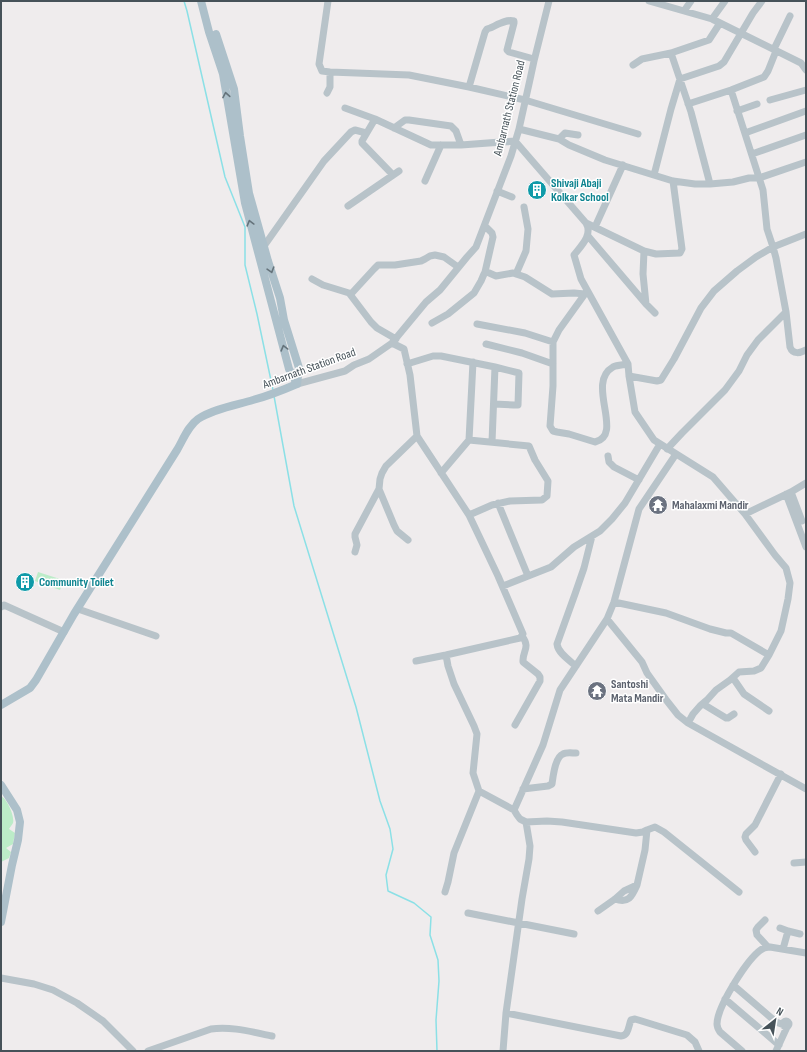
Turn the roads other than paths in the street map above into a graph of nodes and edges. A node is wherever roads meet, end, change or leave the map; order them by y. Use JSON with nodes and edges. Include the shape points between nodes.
{"nodes":[{"id":1,"x":201,"y":1,"type":"edge"},
{"id":2,"x":206,"y":1,"type":"edge"},
{"id":3,"x":328,"y":1,"type":"edge"},
{"id":4,"x":549,"y":1,"type":"edge"},
{"id":5,"x":649,"y":1,"type":"edge"},
{"id":6,"x":691,"y":1,"type":"edge"},
{"id":7,"x":725,"y":1,"type":"edge"},
{"id":8,"x":762,"y":1,"type":"edge"},
{"id":9,"x":684,"y":11,"type":"junction"},
{"id":10,"x":790,"y":16,"type":"dead end"},
{"id":11,"x":712,"y":19,"type":"junction"},
{"id":12,"x":720,"y":23,"type":"junction"},
{"id":13,"x":741,"y":34,"type":"junction"},
{"id":14,"x":775,"y":50,"type":"junction"},
{"id":15,"x":671,"y":53,"type":"junction"},
{"id":16,"x":534,"y":59,"type":"junction"},
{"id":17,"x":633,"y":65,"type":"dead end"},
{"id":18,"x":806,"y":70,"type":"edge"},
{"id":19,"x":330,"y":72,"type":"junction"},
{"id":20,"x":680,"y":79,"type":"junction"},
{"id":21,"x":469,"y":87,"type":"junction"},
{"id":22,"x":731,"y":90,"type":"junction"},
{"id":23,"x":806,"y":90,"type":"edge"},
{"id":24,"x":327,"y":93,"type":"dead end"},
{"id":25,"x":525,"y":100,"type":"junction"},
{"id":26,"x":770,"y":100,"type":"dead end"},
{"id":27,"x":688,"y":104,"type":"junction"},
{"id":28,"x":757,"y":104,"type":"dead end"},
{"id":29,"x":345,"y":108,"type":"dead end"},
{"id":30,"x":738,"y":111,"type":"junction"},
{"id":31,"x":806,"y":111,"type":"edge"},
{"id":32,"x":375,"y":119,"type":"junction"},
{"id":33,"x":394,"y":128,"type":"junction"},
{"id":34,"x":519,"y":129,"type":"junction"},
{"id":35,"x":366,"y":133,"type":"junction"},
{"id":36,"x":745,"y":133,"type":"junction"},
{"id":37,"x":638,"y":134,"type":"dead end"},
{"id":38,"x":578,"y":135,"type":"dead end"},
{"id":39,"x":806,"y":135,"type":"edge"},
{"id":40,"x":559,"y":139,"type":"junction"},
{"id":41,"x":515,"y":141,"type":"junction"},
{"id":42,"x":441,"y":145,"type":"junction"},
{"id":43,"x":461,"y":145,"type":"junction"},
{"id":44,"x":752,"y":154,"type":"junction"},
{"id":45,"x":806,"y":162,"type":"edge"},
{"id":46,"x":623,"y":165,"type":"junction"},
{"id":47,"x":399,"y":171,"type":"dead end"},
{"id":48,"x":393,"y":175,"type":"junction"},
{"id":49,"x":654,"y":176,"type":"junction"},
{"id":50,"x":759,"y":178,"type":"junction"},
{"id":51,"x":425,"y":181,"type":"dead end"},
{"id":52,"x":673,"y":182,"type":"junction"},
{"id":53,"x":710,"y":184,"type":"junction"},
{"id":54,"x":497,"y":191,"type":"junction"},
{"id":55,"x":512,"y":196,"type":"dead end"},
{"id":56,"x":348,"y":206,"type":"dead end"},
{"id":57,"x":524,"y":207,"type":"dead end"},
{"id":58,"x":586,"y":223,"type":"junction"},
{"id":59,"x":485,"y":226,"type":"junction"},
{"id":60,"x":595,"y":227,"type":"junction"},
{"id":61,"x":806,"y":234,"type":"edge"},
{"id":62,"x":588,"y":236,"type":"junction"},
{"id":63,"x":264,"y":246,"type":"junction"},
{"id":64,"x":773,"y":247,"type":"junction"},
{"id":65,"x":644,"y":251,"type":"junction"},
{"id":66,"x":458,"y":267,"type":"junction"},
{"id":67,"x":485,"y":272,"type":"junction"},
{"id":68,"x":516,"y":274,"type":"junction"},
{"id":69,"x":312,"y":279,"type":"dead end"},
{"id":70,"x":586,"y":292,"type":"junction"},
{"id":71,"x":351,"y":294,"type":"junction"},
{"id":72,"x":646,"y":304,"type":"junction"},
{"id":73,"x":786,"y":312,"type":"junction"},
{"id":74,"x":655,"y":313,"type":"dead end"},
{"id":75,"x":432,"y":323,"type":"dead end"},
{"id":76,"x":477,"y":324,"type":"dead end"},
{"id":77,"x":394,"y":341,"type":"junction"},
{"id":78,"x":554,"y":342,"type":"junction"},
{"id":79,"x":486,"y":344,"type":"dead end"},
{"id":80,"x":806,"y":350,"type":"edge"},
{"id":81,"x":473,"y":362,"type":"junction"},
{"id":82,"x":407,"y":364,"type":"junction"},
{"id":83,"x":553,"y":364,"type":"junction"},
{"id":84,"x":628,"y":364,"type":"junction"},
{"id":85,"x":496,"y":367,"type":"junction"},
{"id":86,"x":629,"y":376,"type":"junction"},
{"id":87,"x":297,"y":384,"type":"junction"},
{"id":88,"x":494,"y":404,"type":"junction"},
{"id":89,"x":417,"y":436,"type":"junction"},
{"id":90,"x":469,"y":440,"type":"junction"},
{"id":91,"x":492,"y":442,"type":"junction"},
{"id":92,"x":660,"y":444,"type":"junction"},
{"id":93,"x":667,"y":449,"type":"junction"},
{"id":94,"x":676,"y":454,"type":"junction"},
{"id":95,"x":608,"y":456,"type":"dead end"},
{"id":96,"x":441,"y":473,"type":"junction"},
{"id":97,"x":638,"y":480,"type":"junction"},
{"id":98,"x":806,"y":483,"type":"edge"},
{"id":99,"x":379,"y":489,"type":"junction"},
{"id":100,"x":788,"y":493,"type":"junction"},
{"id":101,"x":498,"y":503,"type":"junction"},
{"id":102,"x":745,"y":514,"type":"junction"},
{"id":103,"x":469,"y":515,"type":"junction"},
{"id":104,"x":801,"y":525,"type":"junction"},
{"id":105,"x":806,"y":533,"type":"edge"},
{"id":106,"x":592,"y":536,"type":"junction"},
{"id":107,"x":408,"y":540,"type":"dead end"},
{"id":108,"x":806,"y":547,"type":"edge"},
{"id":109,"x":355,"y":552,"type":"dead end"},
{"id":110,"x":528,"y":576,"type":"junction"},
{"id":111,"x":503,"y":586,"type":"junction"},
{"id":112,"x":614,"y":602,"type":"junction"},
{"id":113,"x":1,"y":607,"type":"edge"},
{"id":114,"x":78,"y":609,"type":"junction"},
{"id":115,"x":607,"y":618,"type":"junction"},
{"id":116,"x":64,"y":632,"type":"junction"},
{"id":117,"x":156,"y":636,"type":"dead end"},
{"id":118,"x":522,"y":636,"type":"junction"},
{"id":119,"x":446,"y":655,"type":"junction"},
{"id":120,"x":769,"y":655,"type":"junction"},
{"id":121,"x":416,"y":661,"type":"dead end"},
{"id":122,"x":576,"y":666,"type":"junction"},
{"id":123,"x":733,"y":678,"type":"junction"},
{"id":124,"x":703,"y":704,"type":"junction"},
{"id":125,"x":1,"y":705,"type":"edge"},
{"id":126,"x":769,"y":711,"type":"dead end"},
{"id":127,"x":734,"y":714,"type":"dead end"},
{"id":128,"x":688,"y":722,"type":"junction"},
{"id":129,"x":515,"y":725,"type":"dead end"},
{"id":130,"x":576,"y":753,"type":"dead end"},
{"id":131,"x":781,"y":774,"type":"junction"},
{"id":132,"x":1,"y":785,"type":"edge"},
{"id":133,"x":523,"y":789,"type":"junction"},
{"id":134,"x":806,"y":789,"type":"edge"},
{"id":135,"x":479,"y":791,"type":"junction"},
{"id":136,"x":514,"y":810,"type":"junction"},
{"id":137,"x":526,"y":822,"type":"junction"},
{"id":138,"x":647,"y":830,"type":"junction"},
{"id":139,"x":755,"y":852,"type":"dead end"},
{"id":140,"x":806,"y":862,"type":"edge"},
{"id":141,"x":794,"y":863,"type":"dead end"},
{"id":142,"x":4,"y":888,"type":"edge"},
{"id":143,"x":445,"y":892,"type":"dead end"},
{"id":144,"x":739,"y":892,"type":"dead end"},
{"id":145,"x":598,"y":911,"type":"dead end"},
{"id":146,"x":468,"y":913,"type":"dead end"},
{"id":147,"x":765,"y":920,"type":"dead end"},
{"id":148,"x":1,"y":922,"type":"edge"},
{"id":149,"x":518,"y":923,"type":"junction"},
{"id":150,"x":780,"y":928,"type":"dead end"},
{"id":151,"x":788,"y":931,"type":"junction"},
{"id":152,"x":574,"y":934,"type":"dead end"},
{"id":153,"x":800,"y":934,"type":"dead end"},
{"id":154,"x":768,"y":947,"type":"junction"},
{"id":155,"x":783,"y":949,"type":"junction"},
{"id":156,"x":806,"y":954,"type":"edge"},
{"id":157,"x":1,"y":978,"type":"edge"},
{"id":158,"x":733,"y":985,"type":"junction"},
{"id":159,"x":725,"y":999,"type":"junction"},
{"id":160,"x":506,"y":1013,"type":"junction"},
{"id":161,"x":272,"y":1036,"type":"dead end"},
{"id":162,"x":777,"y":1048,"type":"edge"},
{"id":163,"x":133,"y":1051,"type":"edge"},
{"id":164,"x":148,"y":1051,"type":"edge"},
{"id":165,"x":503,"y":1051,"type":"edge"},
{"id":166,"x":699,"y":1051,"type":"edge"},
{"id":167,"x":742,"y":1051,"type":"edge"}],
"edges":[{"from":87,"to":1,"type":"main road","one_way":true,"via":[[289,369],[245,203],[223,74]]},
{"from":2,"to":63,"type":"main road","via":[[234,89],[249,193]]},
{"from":3,"to":19,"type":"street","via":[[319,64],[322,70]]},
{"from":4,"to":16,"type":"street","name":"Ambarnath Station Road"},
{"from":5,"to":9,"type":"street"},
{"from":6,"to":9,"type":"street"},
{"from":7,"to":11,"type":"street"},
{"from":8,"to":13,"type":"street"},
{"from":9,"to":11,"type":"street"},
{"from":10,"to":14,"type":"street"},
{"from":11,"to":12,"type":"street"},
{"from":12,"to":13,"type":"street"},
{"from":12,"to":15,"type":"street","via":[[709,40]]},
{"from":13,"to":14,"type":"street"},
{"from":13,"to":20,"type":"street","via":[[719,66]]},
{"from":14,"to":18,"type":"street","via":[[801,63]]},
{"from":14,"to":22,"type":"street","via":[[764,77]]},
{"from":15,"to":17,"type":"street","via":[[642,59]]},
{"from":15,"to":20,"type":"street"},
{"from":16,"to":21,"type":"street","via":[[507,50],[514,21],[508,20],[496,25],[485,32]]},
{"from":16,"to":25,"type":"street","name":"Ambarnath Station Road"},
{"from":19,"to":21,"type":"street","via":[[409,75]]},
{"from":19,"to":24,"type":"street","via":[[330,87]]},
{"from":20,"to":27,"type":"street"},
{"from":20,"to":49,"type":"street"},
{"from":21,"to":25,"type":"street"},
{"from":22,"to":27,"type":"street"},
{"from":22,"to":30,"type":"street"},
{"from":23,"to":26,"type":"street"},
{"from":25,"to":34,"type":"street","name":"Ambarnath Station Road"},
{"from":25,"to":37,"type":"street"},
{"from":27,"to":53,"type":"street"},
{"from":28,"to":30,"type":"street"},
{"from":29,"to":32,"type":"street"},
{"from":30,"to":36,"type":"street"},
{"from":31,"to":36,"type":"street"},
{"from":32,"to":33,"type":"street"},
{"from":32,"to":35,"type":"street"},
{"from":33,"to":42,"type":"street","via":[[431,145]]},
{"from":33,"to":43,"type":"street","via":[[405,120],[451,126],[456,131]]},
{"from":34,"to":40,"type":"street"},
{"from":34,"to":41,"type":"street","name":"Ambarnath Station Road"},
{"from":35,"to":48,"type":"street","via":[[363,145]]},
{"from":35,"to":63,"type":"street","via":[[355,130],[351,132],[324,161]]},
{"from":36,"to":44,"type":"street"},
{"from":38,"to":40,"type":"street","via":[[565,134]]},
{"from":39,"to":44,"type":"street"},
{"from":40,"to":46,"type":"street","via":[[605,160]]},
{"from":41,"to":43,"type":"street"},
{"from":41,"to":54,"type":"street","name":"Ambarnath Station Road"},
{"from":41,"to":58,"type":"street"},
{"from":42,"to":43,"type":"street"},
{"from":42,"to":51,"type":"street"},
{"from":44,"to":50,"type":"street"},
{"from":45,"to":50,"type":"street"},
{"from":46,"to":49,"type":"street"},
{"from":46,"to":60,"type":"street"},
{"from":47,"to":48,"type":"street"},
{"from":48,"to":56,"type":"street"},
{"from":49,"to":52,"type":"street"},
{"from":50,"to":53,"type":"street"},
{"from":50,"to":64,"type":"street","via":[[764,195],[766,230]]},
{"from":52,"to":53,"type":"street"},
{"from":52,"to":65,"type":"street","via":[[682,249],[678,253],[656,254]]},
{"from":54,"to":55,"type":"street"},
{"from":54,"to":59,"type":"street","name":"Ambarnath Station Road"},
{"from":57,"to":68,"type":"street","via":[[528,229],[526,251]]},
{"from":58,"to":60,"type":"street"},
{"from":58,"to":62,"type":"street"},
{"from":59,"to":66,"type":"street","name":"Ambarnath Station Road","via":[[476,248]]},
{"from":59,"to":67,"type":"street","via":[[494,237]]},
{"from":60,"to":65,"type":"street"},
{"from":61,"to":64,"type":"street"},
{"from":62,"to":70,"type":"street","via":[[574,255]]},
{"from":62,"to":72,"type":"street"},
{"from":63,"to":87,"type":"main road","one_way":true,"via":[[299,368]]},
{"from":64,"to":73,"type":"street"},
{"from":64,"to":86,"type":"street","via":[[737,270],[714,291],[661,380]]},
{"from":65,"to":72,"type":"street"},
{"from":66,"to":71,"type":"street","via":[[436,254],[421,261],[378,265]]},
{"from":66,"to":77,"type":"street","name":"Ambarnath Station Road"},
{"from":67,"to":68,"type":"street","via":[[496,276]]},
{"from":67,"to":75,"type":"street","via":[[474,293]]},
{"from":68,"to":70,"type":"street","via":[[526,277],[552,294]]},
{"from":69,"to":71,"type":"street"},
{"from":70,"to":78,"type":"street","via":[[559,330]]},
{"from":70,"to":84,"type":"street"},
{"from":71,"to":77,"type":"street","via":[[371,322]]},
{"from":72,"to":74,"type":"street"},
{"from":73,"to":80,"type":"street","via":[[792,350],[800,353]]},
{"from":73,"to":93,"type":"street","via":[[758,340],[725,390]]},
{"from":76,"to":78,"type":"street","via":[[525,333]]},
{"from":77,"to":82,"type":"street","via":[[404,349]]},
{"from":77,"to":87,"type":"street","name":"Ambarnath Station Road","via":[[368,359],[345,370]]},
{"from":78,"to":83,"type":"street"},
{"from":79,"to":83,"type":"street"},
{"from":81,"to":82,"type":"street","via":[[433,356]]},
{"from":81,"to":85,"type":"street"},
{"from":81,"to":90,"type":"street"},
{"from":82,"to":89,"type":"street"},
{"from":83,"to":84,"type":"street","via":[[551,429],[595,442],[604,438],[608,426],[602,391],[604,376],[615,366]]},
{"from":84,"to":86,"type":"street"},
{"from":85,"to":88,"type":"street"},
{"from":85,"to":88,"type":"street","via":[[520,374],[518,405]]},
{"from":86,"to":92,"type":"street","via":[[635,412],[654,440]]},
{"from":87,"to":114,"type":"main road","name":"Ambarnath Station Road","via":[[222,409],[197,420],[190,426]]},
{"from":88,"to":91,"type":"street"},
{"from":89,"to":96,"type":"street"},
{"from":89,"to":99,"type":"street","via":[[386,466],[380,478]]},
{"from":90,"to":91,"type":"street"},
{"from":90,"to":96,"type":"street"},
{"from":91,"to":101,"type":"street","via":[[529,446],[548,481],[547,496],[542,500]]},
{"from":92,"to":93,"type":"street"},
{"from":92,"to":97,"type":"street"},
{"from":93,"to":94,"type":"street"},
{"from":94,"to":102,"type":"street","via":[[713,477]]},
{"from":94,"to":112,"type":"street","via":[[639,509]]},
{"from":95,"to":97,"type":"street","via":[[614,467]]},
{"from":96,"to":103,"type":"street"},
{"from":97,"to":106,"type":"street","via":[[612,519]]},
{"from":98,"to":100,"type":"street"},
{"from":99,"to":107,"type":"street","via":[[397,531]]},
{"from":99,"to":109,"type":"street","via":[[355,534]]},
{"from":100,"to":102,"type":"street"},
{"from":100,"to":104,"type":"street"},
{"from":101,"to":103,"type":"street"},
{"from":101,"to":110,"type":"street"},
{"from":102,"to":120,"type":"street","via":[[786,568],[790,583],[781,631]]},
{"from":103,"to":111,"type":"street"},
{"from":104,"to":105,"type":"street"},
{"from":104,"to":108,"type":"street"},
{"from":106,"to":110,"type":"street","via":[[551,566]]},
{"from":106,"to":122,"type":"street","via":[[584,568],[557,644],[562,653]]},
{"from":110,"to":111,"type":"street"},
{"from":111,"to":118,"type":"street"},
{"from":112,"to":115,"type":"street"},
{"from":112,"to":120,"type":"street","via":[[666,613],[726,634],[731,633]]},
{"from":113,"to":116,"type":"street","via":[[4,605]]},
{"from":114,"to":116,"type":"main road","name":"Ambarnath Station Road"},
{"from":114,"to":117,"type":"street"},
{"from":115,"to":122,"type":"street"},
{"from":115,"to":128,"type":"street","via":[[642,662],[667,701]]},
{"from":116,"to":125,"type":"main road","name":"Ambarnath Station Road","via":[[30,688]]},
{"from":118,"to":119,"type":"street"},
{"from":118,"to":129,"type":"street","via":[[526,647],[523,662],[538,674],[540,681]]},
{"from":119,"to":121,"type":"street"},
{"from":119,"to":135,"type":"street","via":[[454,684],[477,734],[473,773]]},
{"from":120,"to":123,"type":"street","via":[[761,668],[739,672]]},
{"from":122,"to":133,"type":"street","via":[[560,690],[543,745]]},
{"from":123,"to":124,"type":"street","via":[[716,690]]},
{"from":123,"to":126,"type":"street","via":[[744,694]]},
{"from":124,"to":127,"type":"street","via":[[726,718]]},
{"from":124,"to":128,"type":"street"},
{"from":128,"to":131,"type":"street"},
{"from":130,"to":133,"type":"street","via":[[561,755],[552,784]]},
{"from":131,"to":134,"type":"street"},
{"from":131,"to":139,"type":"street","via":[[755,825],[745,837]]},
{"from":132,"to":142,"type":"main road","via":[[17,810],[20,822],[18,840]]},
{"from":133,"to":136,"type":"street"},
{"from":135,"to":136,"type":"street"},
{"from":135,"to":143,"type":"street","via":[[454,852]]},
{"from":136,"to":137,"type":"street","via":[[520,819]]},
{"from":137,"to":138,"type":"street","via":[[562,822],[636,833]]},
{"from":137,"to":149,"type":"street","via":[[530,846],[529,859]]},
{"from":138,"to":144,"type":"street","via":[[655,827],[664,832]]},
{"from":138,"to":145,"type":"street","via":[[636,885]]},
{"from":140,"to":141,"type":"street"},
{"from":142,"to":148,"type":"main road"},
{"from":146,"to":149,"type":"street"},
{"from":147,"to":154,"type":"street","via":[[756,930],[757,935]]},
{"from":149,"to":152,"type":"street"},
{"from":149,"to":160,"type":"street"},
{"from":150,"to":151,"type":"street"},
{"from":151,"to":153,"type":"street"},
{"from":151,"to":155,"type":"street"},
{"from":154,"to":155,"type":"street"},
{"from":154,"to":158,"type":"street","via":[[745,967]]},
{"from":155,"to":156,"type":"street"},
{"from":157,"to":163,"type":"street","via":[[53,990],[77,1003],[103,1021]]},
{"from":158,"to":159,"type":"street"},
{"from":158,"to":162,"type":"street","via":[[776,1022],[785,1026]]},
{"from":159,"to":162,"type":"street"},
{"from":159,"to":167,"type":"street","via":[[718,1017],[718,1028]]},
{"from":160,"to":165,"type":"street"},
{"from":160,"to":166,"type":"street","via":[[621,1036],[626,1034],[631,1020],[635,1019],[687,1035],[695,1042]]},
{"from":161,"to":164,"type":"street","via":[[232,1028],[211,1029]]}]}
